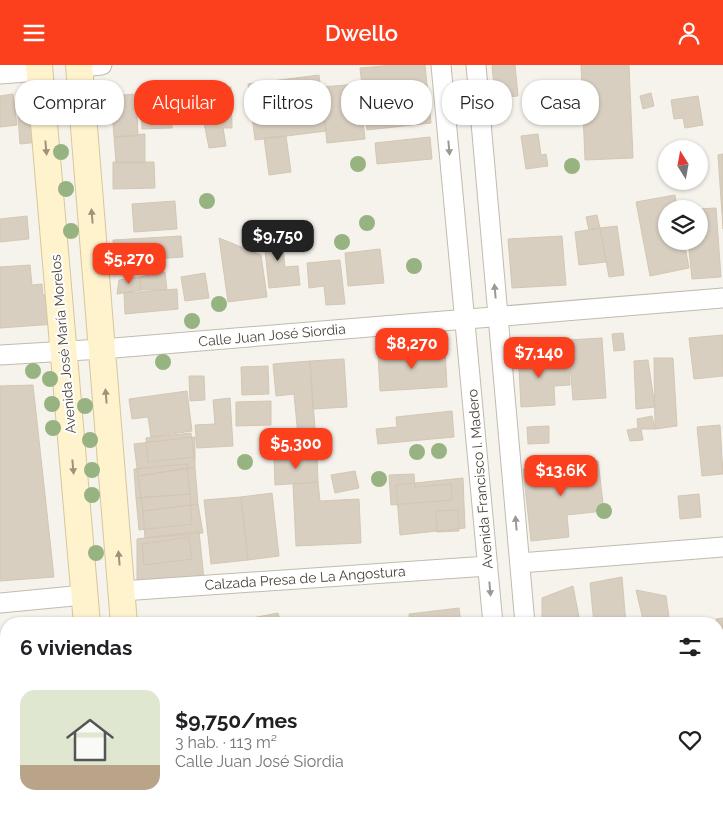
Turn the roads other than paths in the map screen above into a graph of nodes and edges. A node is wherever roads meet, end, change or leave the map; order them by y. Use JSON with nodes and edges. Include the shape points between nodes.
{"nodes":[{"id":1,"x":441,"y":65,"type":"edge"},
{"id":2,"x":476,"y":65,"type":"edge"},
{"id":3,"x":87,"y":66,"type":"edge"},
{"id":4,"x":40,"y":68,"type":"edge"},
{"id":5,"x":0,"y":74,"type":"edge"},
{"id":6,"x":723,"y":298,"type":"edge"},
{"id":7,"x":497,"y":317,"type":"junction"},
{"id":8,"x":465,"y":320,"type":"junction"},
{"id":9,"x":102,"y":349,"type":"junction"},
{"id":10,"x":64,"y":350,"type":"junction"},
{"id":11,"x":0,"y":355,"type":"edge"},
{"id":12,"x":723,"y":547,"type":"edge"},
{"id":13,"x":520,"y":563,"type":"junction"},
{"id":14,"x":488,"y":566,"type":"junction"},
{"id":15,"x":122,"y":591,"type":"junction"},
{"id":16,"x":84,"y":595,"type":"junction"},
{"id":17,"x":0,"y":603,"type":"edge"},
{"id":18,"x":86,"y":617,"type":"edge"},
{"id":19,"x":124,"y":617,"type":"edge"},
{"id":20,"x":492,"y":617,"type":"edge"},
{"id":21,"x":524,"y":617,"type":"edge"}],
"edges":[{"from":1,"to":8,"type":"street","name":"Avenida Francisco I. Madero","one_way":true},
{"from":7,"to":2,"type":"street","one_way":true},
{"from":9,"to":3,"type":"street","one_way":true},
{"from":4,"to":5,"type":"street"},
{"from":4,"to":10,"type":"street","name":"Avenida José María Morelos","one_way":true},
{"from":6,"to":7,"type":"street","name":"Calle Juan José Siordia"},
{"from":7,"to":8,"type":"street","name":"Calle Juan José Siordia"},
{"from":13,"to":7,"type":"street","one_way":true},
{"from":8,"to":9,"type":"street","name":"Calle Juan José Siordia"},
{"from":8,"to":14,"type":"street","name":"Avenida Francisco I. Madero"},
{"from":9,"to":10,"type":"street","name":"Calle Juan José Siordia"},
{"from":15,"to":9,"type":"street","one_way":true},
{"from":10,"to":11,"type":"street","name":"Calle Juan José Siordia"},
{"from":10,"to":16,"type":"street","name":"Avenida José María Morelos","one_way":true},
{"from":12,"to":13,"type":"street"},
{"from":13,"to":21,"type":"street"},
{"from":14,"to":15,"type":"street","name":"Calzada Presa de La Angostura"},
{"from":14,"to":20,"type":"street","name":"Avenida Francisco I. Madero","one_way":true},
{"from":15,"to":19,"type":"street"},
{"from":16,"to":17,"type":"street"},
{"from":16,"to":18,"type":"street","name":"Avenida José María Morelos"}]}
